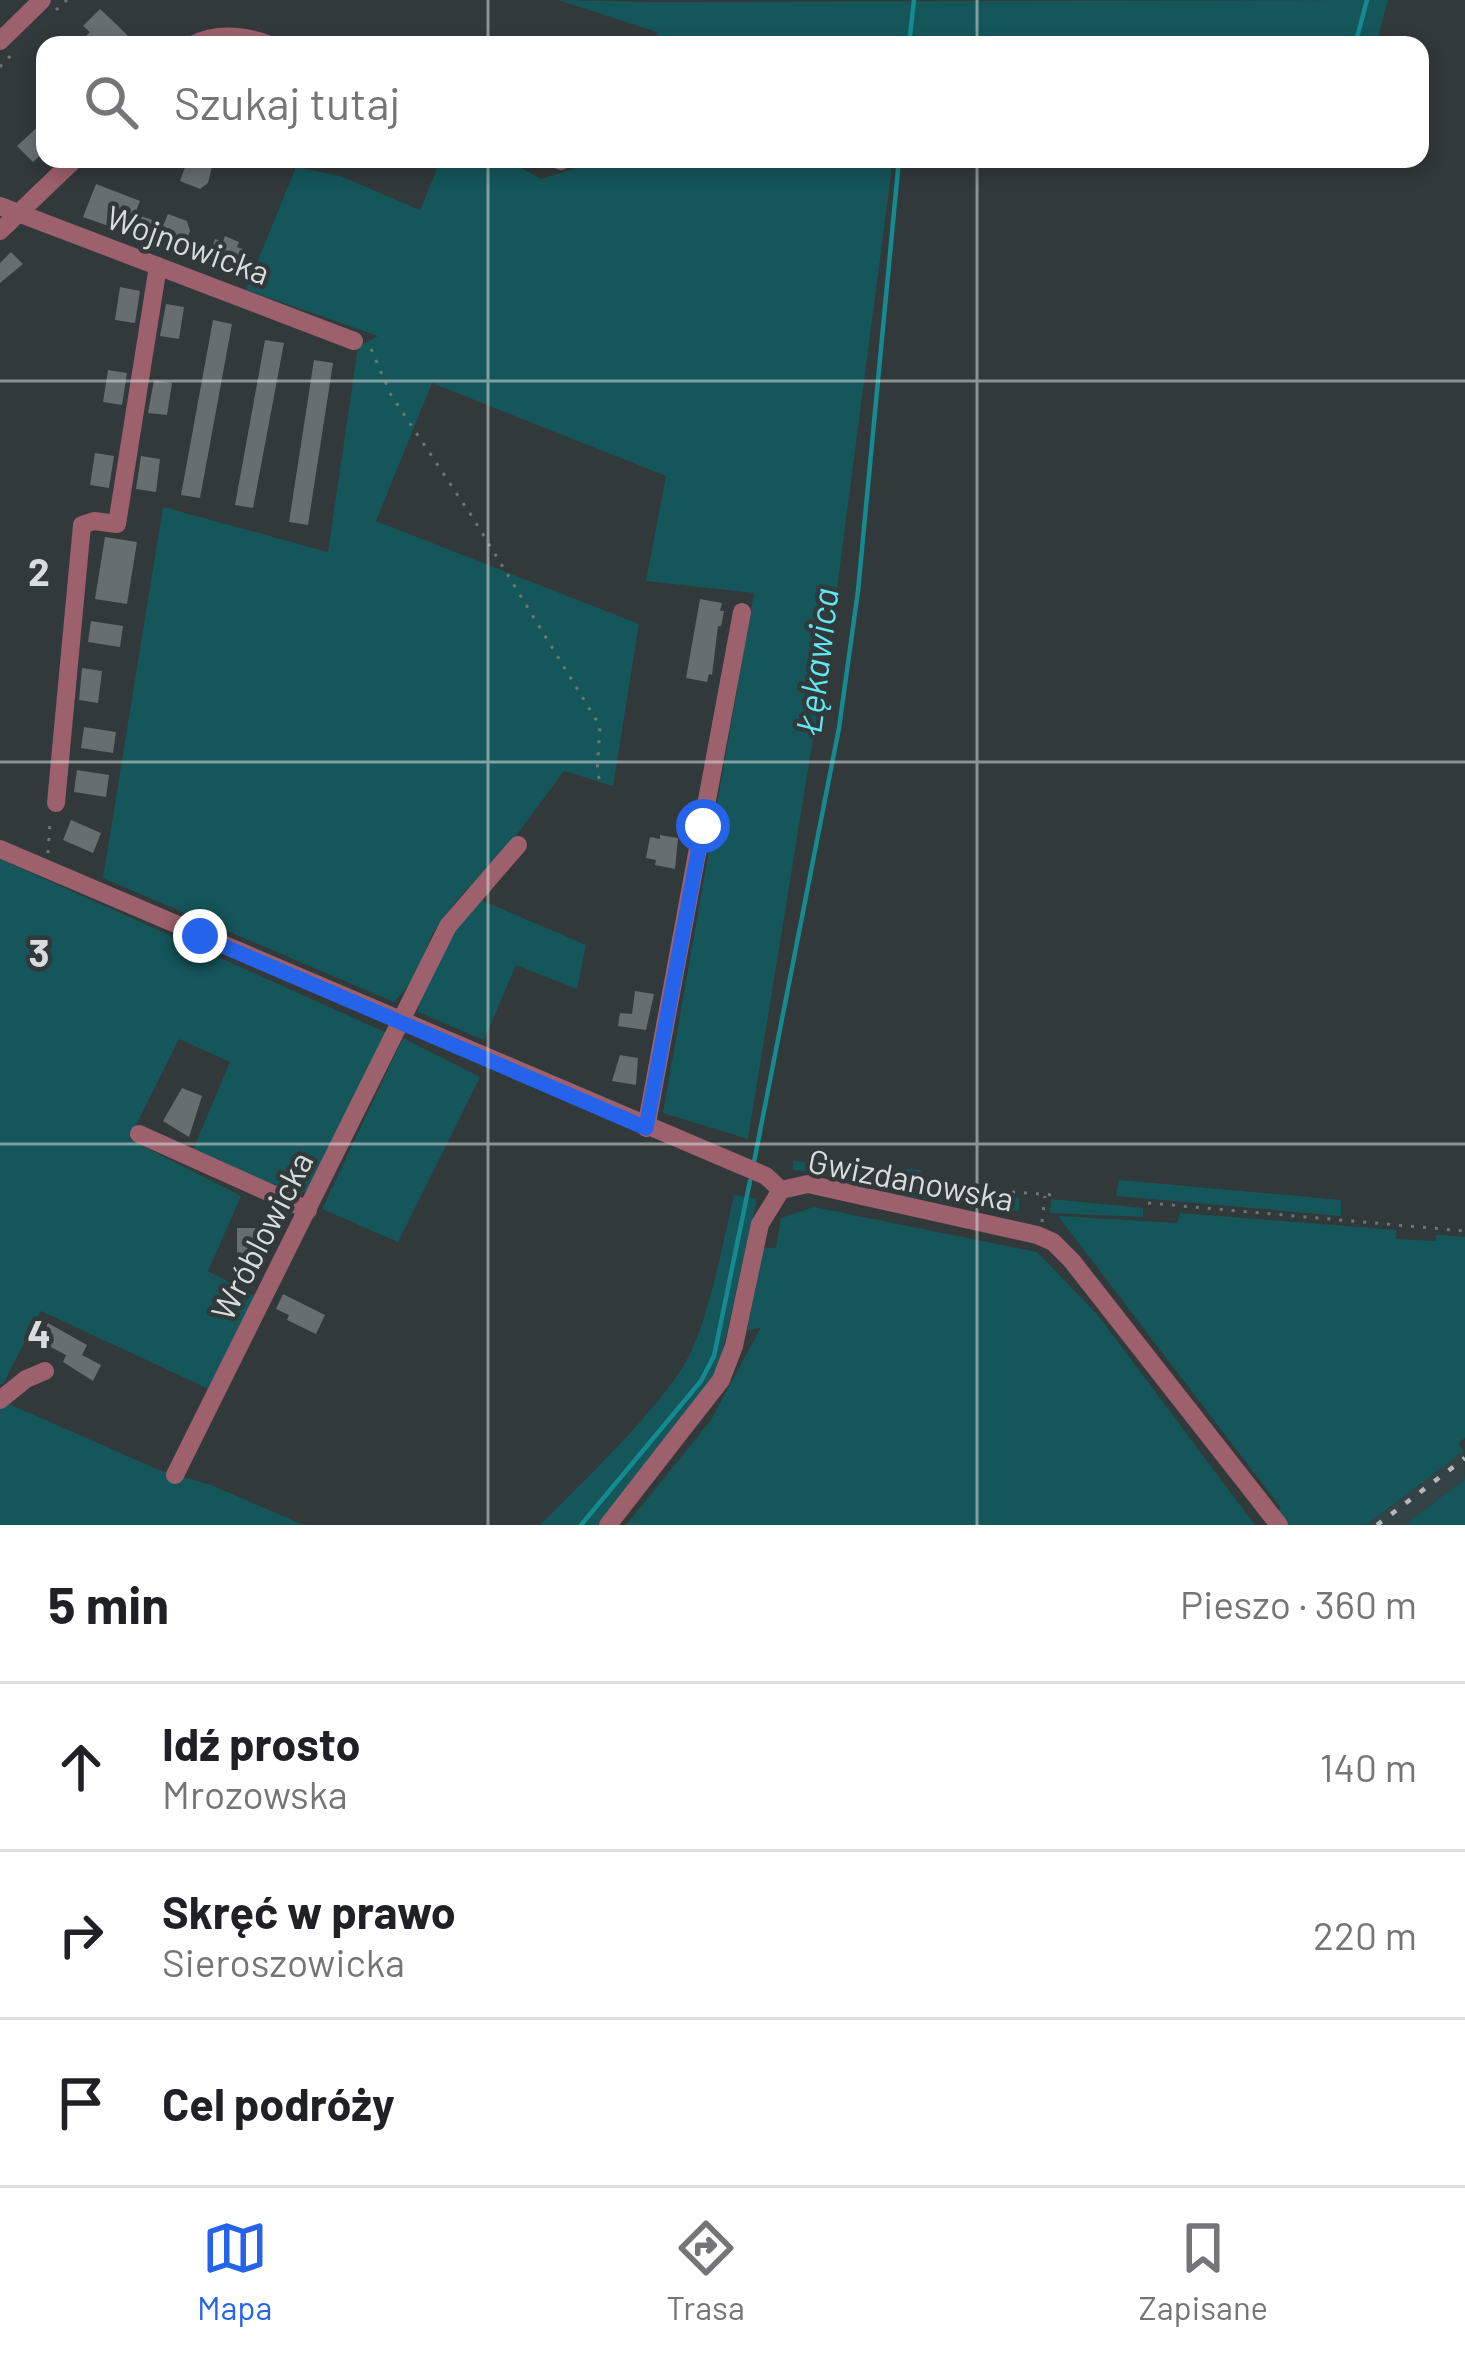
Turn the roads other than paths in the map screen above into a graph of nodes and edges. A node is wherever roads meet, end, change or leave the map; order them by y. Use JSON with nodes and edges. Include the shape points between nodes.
{"nodes":[{"id":1,"x":42,"y":0,"type":"edge"},
{"id":2,"x":0,"y":41,"type":"edge"},
{"id":3,"x":64,"y":168,"type":"edge"},
{"id":4,"x":10,"y":210,"type":"edge"},
{"id":5,"x":0,"y":231,"type":"edge"},
{"id":6,"x":158,"y":266,"type":"junction"},
{"id":7,"x":362,"y":344,"type":"road end"},
{"id":8,"x":742,"y":612,"type":"dead end"},
{"id":9,"x":56,"y":803,"type":"road end"},
{"id":10,"x":518,"y":845,"type":"dead end"},
{"id":11,"x":0,"y":849,"type":"edge"},
{"id":12,"x":402,"y":1023,"type":"junction"},
{"id":13,"x":646,"y":1128,"type":"junction"},
{"id":14,"x":140,"y":1134,"type":"dead end"},
{"id":15,"x":781,"y":1190,"type":"junction"},
{"id":16,"x":308,"y":1210,"type":"junction"},
{"id":17,"x":45,"y":1371,"type":"dead end"},
{"id":18,"x":0,"y":1400,"type":"edge"},
{"id":19,"x":175,"y":1475,"type":"dead end"},
{"id":20,"x":608,"y":1525,"type":"edge"},
{"id":21,"x":1279,"y":1525,"type":"edge"}],
"edges":[{"from":1,"to":2,"type":"street"},
{"from":3,"to":4,"type":"street"},
{"from":4,"to":5,"type":"street"},
{"from":4,"to":6,"type":"street","name":"Wojnowicka"},
{"from":6,"to":7,"type":"street","name":"Wojnowicka"},
{"from":6,"to":9,"type":"street","via":[[117,524],[82,525]]},
{"from":8,"to":13,"type":"street"},
{"from":10,"to":12,"type":"street","name":"Wróblowicka","via":[[448,926]]},
{"from":11,"to":12,"type":"street"},
{"from":12,"to":13,"type":"street"},
{"from":12,"to":16,"type":"street","name":"Wróblowicka"},
{"from":13,"to":15,"type":"street","via":[[766,1176]]},
{"from":14,"to":16,"type":"street"},
{"from":15,"to":20,"type":"street","name":"Gwizdanowska","via":[[760,1224],[721,1380]]},
{"from":15,"to":21,"type":"street","name":"Gwizdanowska","via":[[808,1184],[1037,1235],[1072,1261]]},
{"from":16,"to":19,"type":"street","name":"Wróblowicka"},
{"from":17,"to":18,"type":"street"}]}
